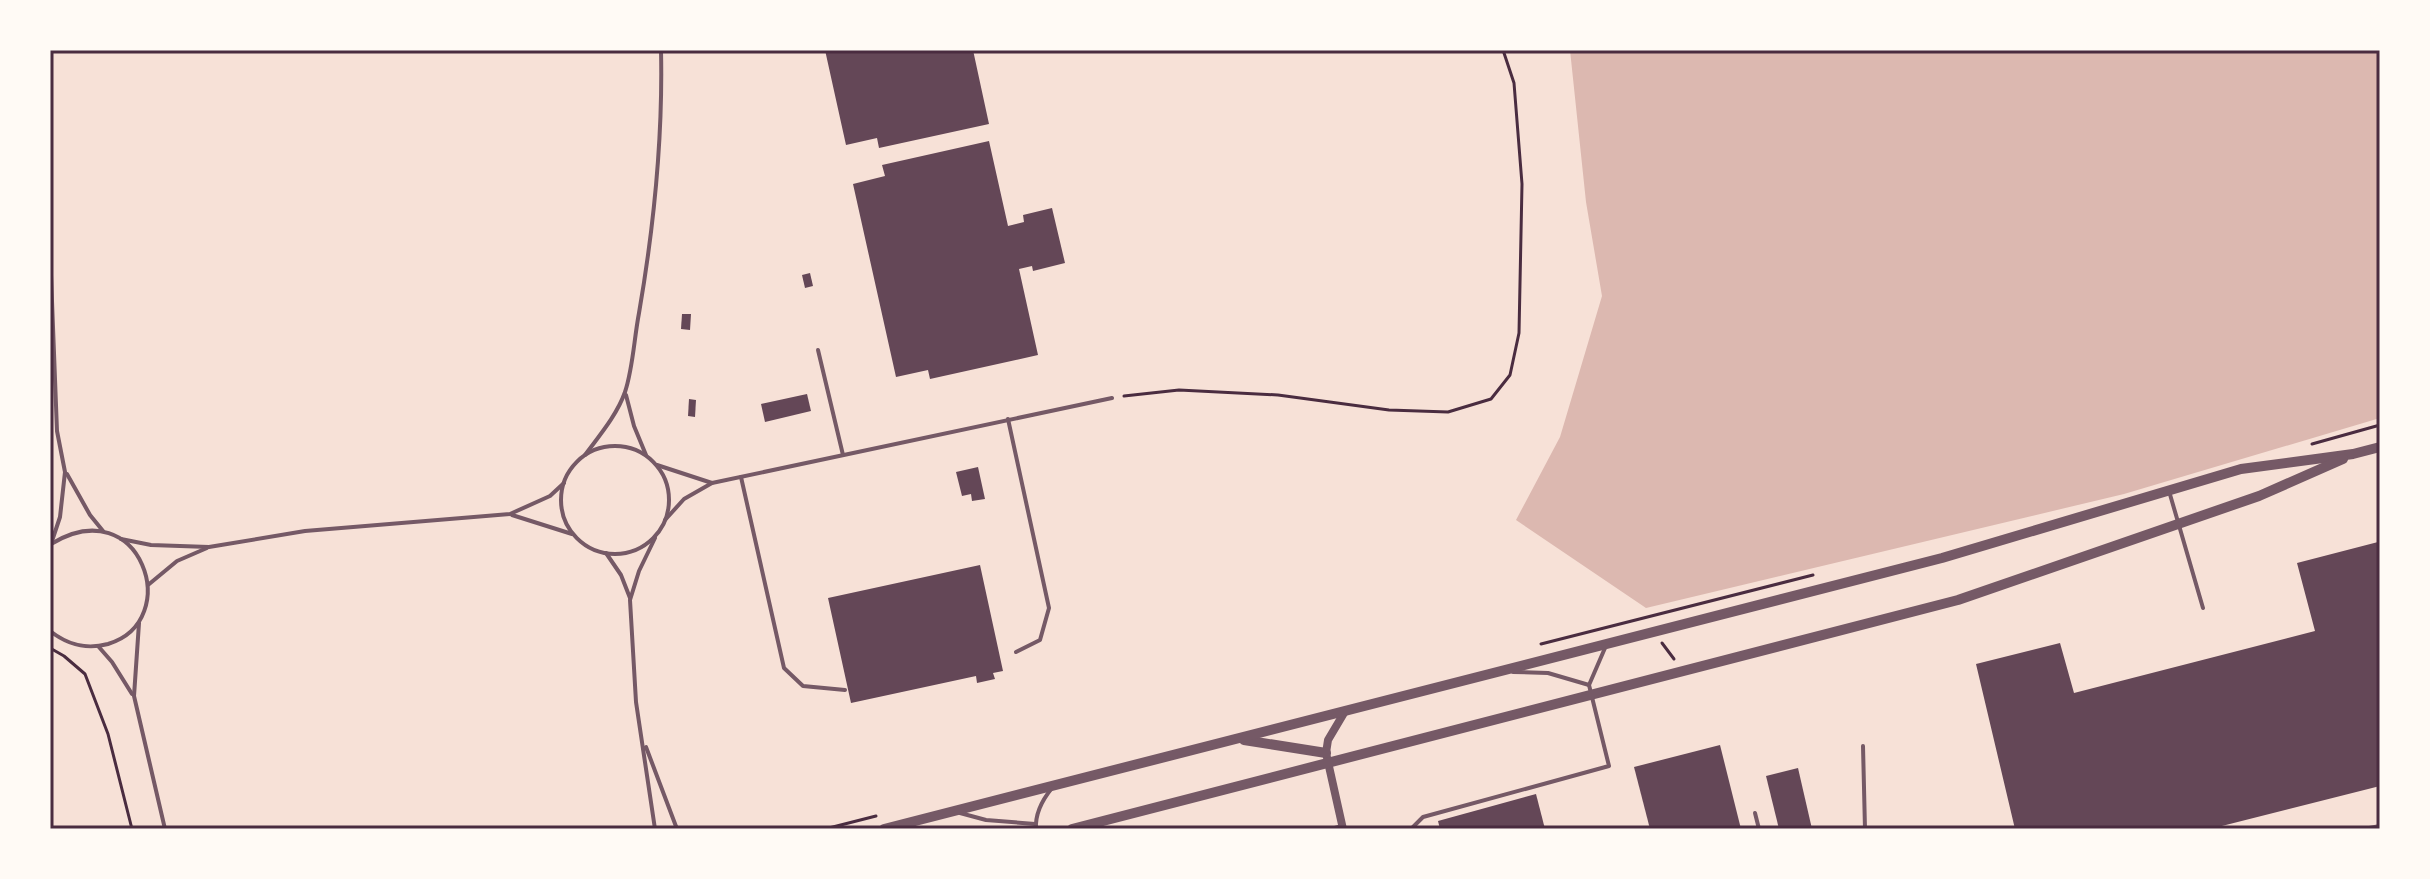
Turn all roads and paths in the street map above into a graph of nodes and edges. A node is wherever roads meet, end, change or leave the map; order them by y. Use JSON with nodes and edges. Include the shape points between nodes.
{"nodes":[{"id":1,"x":661,"y":50,"type":"edge"},
{"id":2,"x":1503,"y":50,"type":"edge"},
{"id":3,"x":50,"y":249,"type":"edge"},
{"id":4,"x":818,"y":350,"type":"dead end"},
{"id":5,"x":625,"y":393,"type":"junction"},
{"id":6,"x":1112,"y":398,"type":"joint"},
{"id":7,"x":1008,"y":419,"type":"junction"},
{"id":8,"x":2380,"y":447,"type":"edge"},
{"id":9,"x":2353,"y":454,"type":"junction"},
{"id":10,"x":585,"y":455,"type":"junction"},
{"id":11,"x":843,"y":455,"type":"junction"},
{"id":12,"x":646,"y":456,"type":"junction"},
{"id":13,"x":656,"y":465,"type":"junction"},
{"id":14,"x":65,"y":472,"type":"junction"},
{"id":15,"x":741,"y":477,"type":"junction"},
{"id":16,"x":564,"y":483,"type":"junction"},
{"id":17,"x":712,"y":483,"type":"junction"},
{"id":18,"x":2169,"y":491,"type":"junction"},
{"id":19,"x":510,"y":514,"type":"junction"},
{"id":20,"x":665,"y":520,"type":"junction"},
{"id":21,"x":2179,"y":523,"type":"junction"},
{"id":22,"x":104,"y":531,"type":"junction"},
{"id":23,"x":657,"y":534,"type":"junction"},
{"id":24,"x":574,"y":535,"type":"junction"},
{"id":25,"x":121,"y":539,"type":"junction"},
{"id":26,"x":51,"y":545,"type":"edge"},
{"id":27,"x":209,"y":547,"type":"junction"},
{"id":28,"x":606,"y":553,"type":"junction"},
{"id":29,"x":148,"y":585,"type":"junction"},
{"id":30,"x":630,"y":600,"type":"junction"},
{"id":31,"x":2203,"y":608,"type":"dead end"},
{"id":32,"x":1649,"y":615,"type":"dead end"},
{"id":33,"x":139,"y":620,"type":"junction"},
{"id":34,"x":50,"y":631,"type":"edge"},
{"id":35,"x":1653,"y":633,"type":"junction"},
{"id":36,"x":1606,"y":645,"type":"junction"},
{"id":37,"x":98,"y":646,"type":"junction"},
{"id":38,"x":50,"y":648,"type":"edge"},
{"id":39,"x":1016,"y":652,"type":"dead end"},
{"id":40,"x":1502,"y":672,"type":"junction"},
{"id":41,"x":1684,"y":672,"type":"junction"},
{"id":42,"x":845,"y":690,"type":"dead end"},
{"id":43,"x":1591,"y":690,"type":"junction"},
{"id":44,"x":134,"y":696,"type":"junction"},
{"id":45,"x":1344,"y":713,"type":"junction"},
{"id":46,"x":1238,"y":739,"type":"junction"},
{"id":47,"x":644,"y":741,"type":"junction"},
{"id":48,"x":1863,"y":746,"type":"dead end"},
{"id":49,"x":1326,"y":758,"type":"junction"},
{"id":50,"x":1053,"y":786,"type":"junction"},
{"id":51,"x":954,"y":811,"type":"junction"},
{"id":52,"x":1755,"y":813,"type":"dead end"},
{"id":53,"x":1036,"y":826,"type":"edge"},
{"id":54,"x":2380,"y":826,"type":"edge"},
{"id":55,"x":1342,"y":828,"type":"edge"},
{"id":56,"x":132,"y":829,"type":"edge"},
{"id":57,"x":165,"y":829,"type":"edge"},
{"id":58,"x":655,"y":829,"type":"edge"},
{"id":59,"x":677,"y":829,"type":"edge"},
{"id":60,"x":884,"y":829,"type":"edge"},
{"id":61,"x":1072,"y":829,"type":"edge"},
{"id":62,"x":1331,"y":829,"type":"edge"},
{"id":63,"x":1411,"y":829,"type":"edge"},
{"id":64,"x":1759,"y":829,"type":"edge"},
{"id":65,"x":1865,"y":829,"type":"edge"},
{"id":66,"x":2364,"y":829,"type":"edge"}],
"edges":[{"from":1,"to":5,"type":"lane","via":[[659,170]]},
{"from":2,"to":6,"type":"path","via":[[1514,83],[1522,184],[1519,333],[1510,375],[1491,399],[1448,412],[1179,390]]},
{"from":3,"to":14,"type":"lane","via":[[54,388]]},
{"from":4,"to":11,"type":"lane"},
{"from":5,"to":10,"type":"lane"},
{"from":5,"to":12,"type":"lane"},
{"from":6,"to":7,"type":"lane"},
{"from":7,"to":11,"type":"lane"},
{"from":7,"to":39,"type":"lane","via":[[1049,608],[1040,640]]},
{"from":8,"to":9,"type":"street"},
{"from":9,"to":18,"type":"street","via":[[2241,469]]},
{"from":9,"to":21,"type":"street","via":[[2259,496]]},
{"from":10,"to":12,"type":"lane","via":[[616,446]]},
{"from":10,"to":16,"type":"lane"},
{"from":11,"to":15,"type":"lane"},
{"from":12,"to":13,"type":"lane"},
{"from":13,"to":17,"type":"lane"},
{"from":13,"to":20,"type":"lane","via":[[668,491]]},
{"from":14,"to":22,"type":"lane"},
{"from":14,"to":26,"type":"lane"},
{"from":15,"to":17,"type":"lane"},
{"from":15,"to":42,"type":"lane","via":[[784,668],[803,686]]},
{"from":16,"to":19,"type":"lane","via":[[550,496]]},
{"from":16,"to":24,"type":"lane","via":[[562,510]]},
{"from":17,"to":20,"type":"lane","via":[[684,499]]},
{"from":18,"to":21,"type":"lane"},
{"from":18,"to":35,"type":"street","via":[[1942,558]]},
{"from":19,"to":24,"type":"lane"},
{"from":19,"to":27,"type":"lane","via":[[305,531]]},
{"from":20,"to":23,"type":"lane"},
{"from":21,"to":31,"type":"lane"},
{"from":21,"to":41,"type":"street","via":[[1958,600]]},
{"from":22,"to":25,"type":"lane"},
{"from":22,"to":26,"type":"lane","via":[[85,530]]},
{"from":23,"to":28,"type":"lane","via":[[634,550]]},
{"from":23,"to":30,"type":"lane"},
{"from":24,"to":28,"type":"lane"},
{"from":25,"to":27,"type":"lane"},
{"from":25,"to":29,"type":"lane","via":[[135,551]]},
{"from":27,"to":29,"type":"lane","via":[[177,561]]},
{"from":28,"to":30,"type":"lane"},
{"from":29,"to":33,"type":"lane"},
{"from":30,"to":47,"type":"lane","via":[[636,702]]},
{"from":32,"to":35,"type":"path"},
{"from":33,"to":37,"type":"lane","via":[[121,637]]},
{"from":33,"to":44,"type":"lane"},
{"from":34,"to":37,"type":"lane","via":[[79,646]]},
{"from":35,"to":36,"type":"street"},
{"from":35,"to":41,"type":"path"},
{"from":36,"to":40,"type":"street"},
{"from":36,"to":43,"type":"lane"},
{"from":37,"to":44,"type":"lane"},
{"from":38,"to":56,"type":"path","via":[[85,674],[108,734]]},
{"from":40,"to":43,"type":"lane","via":[[1548,673]]},
{"from":40,"to":45,"type":"street"},
{"from":41,"to":43,"type":"street"},
{"from":43,"to":49,"type":"street"},
{"from":43,"to":63,"type":"lane","via":[[1609,766],[1423,817]]},
{"from":44,"to":57,"type":"lane"},
{"from":45,"to":46,"type":"street"},
{"from":45,"to":49,"type":"street","via":[[1328,740]]},
{"from":46,"to":49,"type":"street"},
{"from":46,"to":50,"type":"street"},
{"from":47,"to":58,"type":"lane"},
{"from":47,"to":59,"type":"lane"},
{"from":48,"to":65,"type":"lane"},
{"from":49,"to":55,"type":"street"},
{"from":49,"to":61,"type":"street"},
{"from":50,"to":51,"type":"street"},
{"from":50,"to":53,"type":"lane"},
{"from":51,"to":53,"type":"lane"},
{"from":51,"to":60,"type":"street"},
{"from":52,"to":64,"type":"lane"},
{"from":54,"to":66,"type":"lane"},
{"from":55,"to":62,"type":"lane"}]}
